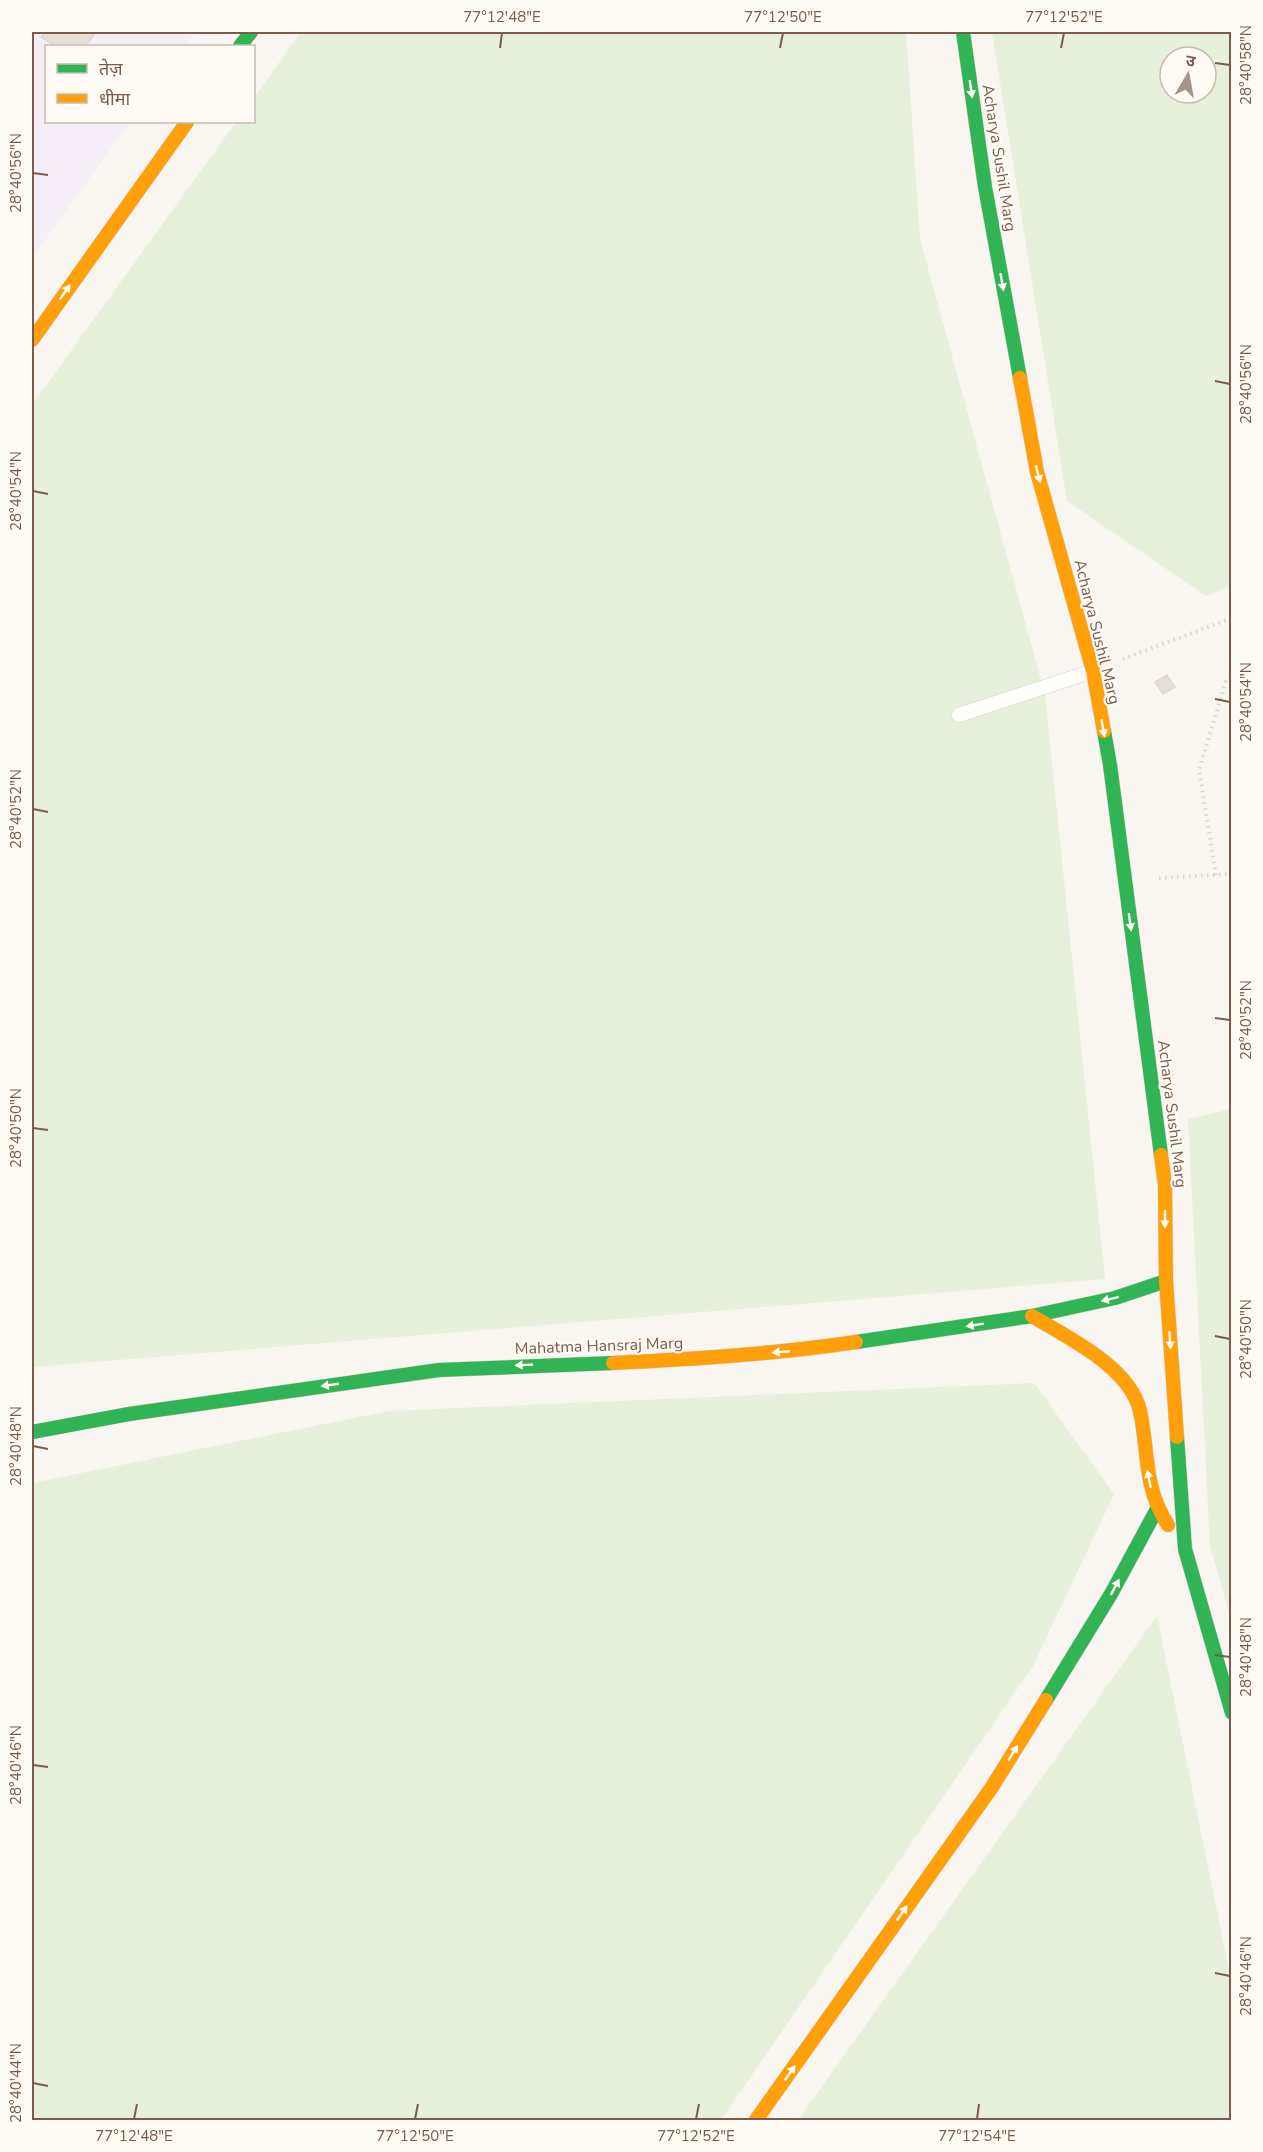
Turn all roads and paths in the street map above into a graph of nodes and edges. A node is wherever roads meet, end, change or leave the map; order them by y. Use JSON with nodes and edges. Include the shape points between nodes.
{"nodes":[{"id":1,"x":251,"y":32,"type":"edge"},
{"id":2,"x":963,"y":32,"type":"edge"},
{"id":3,"x":241,"y":45,"type":"edge"},
{"id":4,"x":186,"y":123,"type":"edge"},
{"id":5,"x":32,"y":340,"type":"edge"},
{"id":6,"x":1232,"y":618,"type":"edge"},
{"id":7,"x":1093,"y":671,"type":"junction"},
{"id":8,"x":1232,"y":676,"type":"edge"},
{"id":9,"x":959,"y":715,"type":"dead end"},
{"id":10,"x":1232,"y":874,"type":"edge"},
{"id":11,"x":1216,"y":875,"type":"junction"},
{"id":12,"x":1125,"y":880,"type":"junction"},
{"id":13,"x":1166,"y":1281,"type":"junction"},
{"id":14,"x":1032,"y":1316,"type":"junction"},
{"id":15,"x":32,"y":1432,"type":"edge"},
{"id":16,"x":1156,"y":1509,"type":"junction"},
{"id":17,"x":1185,"y":1548,"type":"junction"},
{"id":18,"x":1232,"y":1713,"type":"edge"},
{"id":19,"x":756,"y":2121,"type":"edge"}],
"edges":[{"from":1,"to":3,"type":"street"},
{"from":2,"to":7,"type":"street","name":"Acharya Sushil Marg","one_way":true,"via":[[985,187],[1037,472]]},
{"from":5,"to":4,"type":"street","one_way":true},
{"from":6,"to":7,"type":"path"},
{"from":7,"to":9,"type":"lane"},
{"from":7,"to":12,"type":"street","name":"Acharya Sushil Marg","one_way":true},
{"from":8,"to":11,"type":"path","via":[[1226,681],[1199,770]]},
{"from":10,"to":11,"type":"path"},
{"from":11,"to":12,"type":"path"},
{"from":12,"to":13,"type":"street","name":"Acharya Sushil Marg","one_way":true,"via":[[1165,1185]]},
{"from":13,"to":14,"type":"street","name":"Mahatma Hansraj Marg","one_way":true,"via":[[1115,1298]]},
{"from":13,"to":17,"type":"street","name":"Acharya Sushil Marg","one_way":true},
{"from":14,"to":15,"type":"street","name":"Mahatma Hansraj Marg","one_way":true,"via":[[796,1351],[439,1370],[129,1414]]},
{"from":16,"to":14,"type":"street","one_way":true,"via":[[1138,1404],[1130,1389],[1098,1359]]},
{"from":16,"to":17,"type":"street"},
{"from":19,"to":16,"type":"street","one_way":true,"via":[[992,1787],[1111,1594]]},
{"from":17,"to":18,"type":"street"}]}
